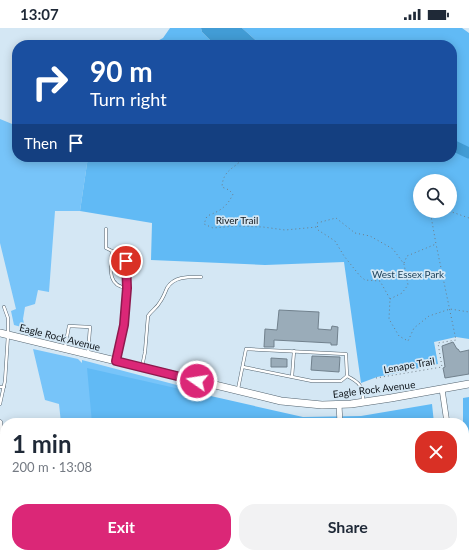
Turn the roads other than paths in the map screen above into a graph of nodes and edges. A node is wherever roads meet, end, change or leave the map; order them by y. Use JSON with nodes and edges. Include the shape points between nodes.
{"nodes":[{"id":1,"x":106,"y":229,"type":"dead end"},
{"id":2,"x":112,"y":251,"type":"junction"},
{"id":3,"x":136,"y":251,"type":"dead end"},
{"id":4,"x":127,"y":252,"type":"junction"},
{"id":5,"x":201,"y":277,"type":"dead end"},
{"id":6,"x":127,"y":288,"type":"junction"},
{"id":7,"x":4,"y":307,"type":"dead end"},
{"id":8,"x":0,"y":333,"type":"edge"},
{"id":9,"x":8,"y":335,"type":"junction"},
{"id":10,"x":65,"y":349,"type":"junction"},
{"id":11,"x":294,"y":351,"type":"junction"},
{"id":12,"x":88,"y":354,"type":"junction"},
{"id":13,"x":116,"y":361,"type":"junction"},
{"id":14,"x":243,"y":367,"type":"junction"},
{"id":15,"x":142,"y":368,"type":"junction"},
{"id":16,"x":347,"y":376,"type":"junction"},
{"id":17,"x":292,"y":377,"type":"junction"},
{"id":18,"x":469,"y":384,"type":"edge"},
{"id":19,"x":0,"y":386,"type":"edge"},
{"id":20,"x":4,"y":387,"type":"junction"},
{"id":21,"x":442,"y":389,"type":"junction"},
{"id":22,"x":238,"y":391,"type":"junction"},
{"id":23,"x":363,"y":403,"type":"junction"},
{"id":24,"x":0,"y":404,"type":"edge"},
{"id":25,"x":339,"y":405,"type":"junction"},
{"id":26,"x":340,"y":418,"type":"edge"},
{"id":27,"x":446,"y":418,"type":"edge"}],
"edges":[{"from":1,"to":2,"type":"lane","via":[[106,248]]},
{"from":2,"to":4,"type":"lane"},
{"from":2,"to":6,"type":"lane","via":[[112,278],[116,284]]},
{"from":3,"to":4,"type":"lane"},
{"from":4,"to":6,"type":"lane"},
{"from":5,"to":15,"type":"lane","via":[[184,277],[171,283],[159,305],[151,311],[148,316]]},
{"from":6,"to":13,"type":"lane","via":[[124,325]]},
{"from":7,"to":9,"type":"lane","via":[[8,318]]},
{"from":8,"to":9,"type":"main road","name":"Eagle Rock Avenue"},
{"from":9,"to":10,"type":"main road","name":"Eagle Rock Avenue"},
{"from":9,"to":20,"type":"lane"},
{"from":10,"to":12,"type":"main road","name":"Eagle Rock Avenue"},
{"from":10,"to":12,"type":"lane","via":[[68,326],[90,327]]},
{"from":11,"to":14,"type":"lane","via":[[246,349]]},
{"from":11,"to":16,"type":"lane","via":[[346,354]]},
{"from":11,"to":17,"type":"lane"},
{"from":12,"to":13,"type":"main road","name":"Eagle Rock Avenue"},
{"from":13,"to":15,"type":"main road","name":"Eagle Rock Avenue"},
{"from":14,"to":17,"type":"lane"},
{"from":14,"to":22,"type":"lane"},
{"from":15,"to":22,"type":"main road","name":"Eagle Rock Avenue"},
{"from":16,"to":17,"type":"lane","via":[[341,381],[312,381]]},
{"from":16,"to":23,"type":"lane","via":[[359,384]]},
{"from":18,"to":21,"type":"main road","name":"Eagle Rock Avenue"},
{"from":19,"to":20,"type":"lane"},
{"from":20,"to":24,"type":"lane"},
{"from":21,"to":23,"type":"main road","name":"Eagle Rock Avenue"},
{"from":21,"to":27,"type":"street"},
{"from":22,"to":25,"type":"main road","name":"Eagle Rock Avenue","via":[[294,403]]},
{"from":23,"to":25,"type":"main road","name":"Eagle Rock Avenue"},
{"from":25,"to":26,"type":"street"}]}
